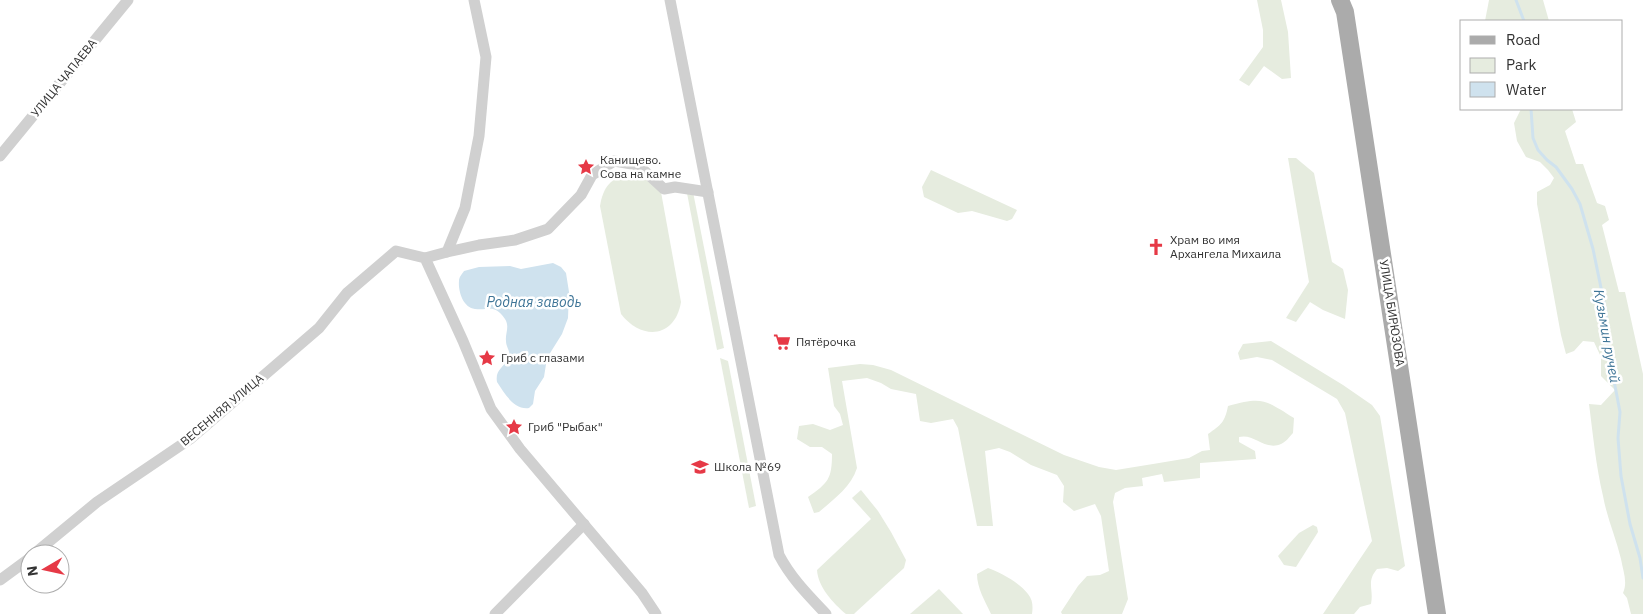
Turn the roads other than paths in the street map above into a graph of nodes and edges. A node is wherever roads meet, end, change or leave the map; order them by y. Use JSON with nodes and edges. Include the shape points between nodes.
{"nodes":[{"id":1,"x":128,"y":0,"type":"edge"},
{"id":2,"x":474,"y":0,"type":"edge"},
{"id":3,"x":670,"y":0,"type":"edge"},
{"id":4,"x":1344,"y":4,"type":"edge"},
{"id":5,"x":0,"y":156,"type":"edge"},
{"id":6,"x":708,"y":192,"type":"junction"},
{"id":7,"x":448,"y":252,"type":"junction"},
{"id":8,"x":425,"y":258,"type":"junction"},
{"id":9,"x":584,"y":524,"type":"junction"},
{"id":10,"x":46,"y":544,"type":"edge"},
{"id":11,"x":20,"y":565,"type":"edge"},
{"id":12,"x":0,"y":580,"type":"edge"},
{"id":13,"x":495,"y":614,"type":"edge"},
{"id":14,"x":656,"y":614,"type":"edge"},
{"id":15,"x":826,"y":614,"type":"edge"},
{"id":16,"x":1437,"y":614,"type":"edge"}],
"edges":[{"from":1,"to":5,"type":"street","name":"УЛИЦА ЧАПАЕВА"},
{"from":2,"to":7,"type":"street","via":[[486,57],[479,136],[464,208]]},
{"from":3,"to":6,"type":"street"},
{"from":4,"to":16,"type":"main road","name":"УЛИЦА БИРЮЗОВА"},
{"from":6,"to":7,"type":"street","via":[[674,187],[664,189],[638,165],[614,161],[592,175],[582,195],[548,229],[515,240]]},
{"from":6,"to":15,"type":"street","via":[[779,555],[795,580]]},
{"from":7,"to":8,"type":"street"},
{"from":8,"to":9,"type":"street","via":[[491,409],[520,449]]},
{"from":8,"to":10,"type":"street","name":"ВЕСЕННЯЯ УЛИЦА","via":[[396,251],[348,293],[319,328],[190,439],[97,502]]},
{"from":9,"to":13,"type":"street"},
{"from":9,"to":14,"type":"street"},
{"from":11,"to":12,"type":"street"}]}
